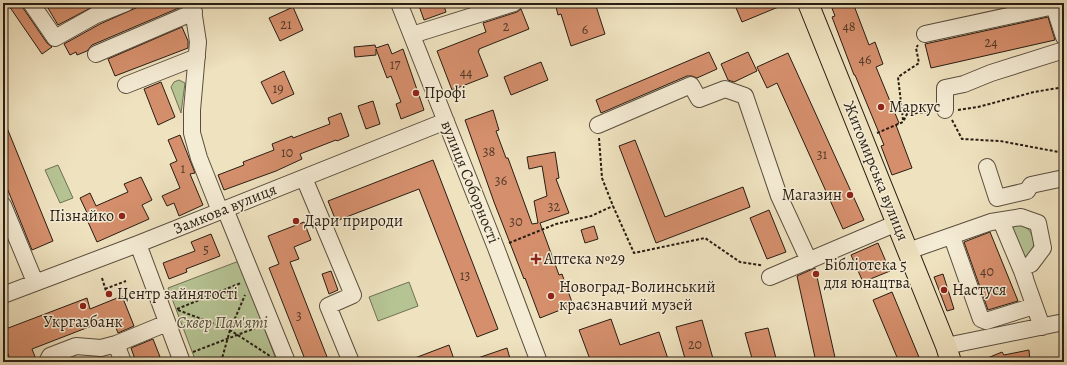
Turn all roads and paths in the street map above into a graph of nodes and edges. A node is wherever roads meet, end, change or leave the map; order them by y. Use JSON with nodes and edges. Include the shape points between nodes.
{"nodes":[{"id":1,"x":31,"y":3,"type":"edge"},
{"id":2,"x":399,"y":3,"type":"edge"},
{"id":3,"x":514,"y":3,"type":"edge"},
{"id":4,"x":808,"y":3,"type":"edge"},
{"id":5,"x":120,"y":4,"type":"edge"},
{"id":6,"x":1057,"y":6,"type":"edge"},
{"id":7,"x":193,"y":8,"type":"edge"},
{"id":8,"x":93,"y":9,"type":"edge"},
{"id":9,"x":925,"y":34,"type":"joint"},
{"id":10,"x":412,"y":35,"type":"junction"},
{"id":11,"x":1064,"y":37,"type":"edge"},
{"id":12,"x":1064,"y":50,"type":"edge"},
{"id":13,"x":96,"y":54,"type":"dead end"},
{"id":14,"x":197,"y":57,"type":"junction"},
{"id":15,"x":126,"y":85,"type":"dead end"},
{"id":16,"x":1064,"y":87,"type":"edge"},
{"id":17,"x":945,"y":110,"type":"junction"},
{"id":18,"x":446,"y":121,"type":"junction"},
{"id":19,"x":904,"y":122,"type":"junction"},
{"id":20,"x":598,"y":125,"type":"joint"},
{"id":21,"x":863,"y":139,"type":"junction"},
{"id":22,"x":1064,"y":153,"type":"edge"},
{"id":23,"x":987,"y":167,"type":"dead end"},
{"id":24,"x":304,"y":178,"type":"junction"},
{"id":25,"x":1064,"y":178,"type":"edge"},
{"id":26,"x":3,"y":206,"type":"edge"},
{"id":27,"x":613,"y":206,"type":"junction"},
{"id":28,"x":222,"y":210,"type":"junction"},
{"id":29,"x":1000,"y":221,"type":"junction"},
{"id":30,"x":897,"y":223,"type":"junction"},
{"id":31,"x":946,"y":236,"type":"junction"},
{"id":32,"x":138,"y":244,"type":"junction"},
{"id":33,"x":496,"y":248,"type":"junction"},
{"id":34,"x":908,"y":251,"type":"junction"},
{"id":35,"x":809,"y":261,"type":"junction"},
{"id":36,"x":1021,"y":268,"type":"junction"},
{"id":37,"x":770,"y":277,"type":"joint"},
{"id":38,"x":102,"y":278,"type":"dead end"},
{"id":39,"x":253,"y":278,"type":"junction"},
{"id":40,"x":126,"y":281,"type":"dead end"},
{"id":41,"x":35,"y":282,"type":"junction"},
{"id":42,"x":3,"y":294,"type":"edge"},
{"id":43,"x":1034,"y":306,"type":"junction"},
{"id":44,"x":172,"y":314,"type":"junction"},
{"id":45,"x":271,"y":322,"type":"junction"},
{"id":46,"x":1064,"y":322,"type":"edge"},
{"id":47,"x":1042,"y":327,"type":"junction"},
{"id":48,"x":230,"y":330,"type":"junction"},
{"id":49,"x":237,"y":334,"type":"junction"},
{"id":50,"x":228,"y":338,"type":"junction"},
{"id":51,"x":116,"y":344,"type":"junction"},
{"id":52,"x":949,"y":354,"type":"edge"},
{"id":53,"x":186,"y":357,"type":"edge"},
{"id":54,"x":280,"y":360,"type":"edge"},
{"id":55,"x":47,"y":362,"type":"edge"},
{"id":56,"x":123,"y":362,"type":"edge"},
{"id":57,"x":221,"y":362,"type":"edge"},
{"id":58,"x":351,"y":362,"type":"edge"},
{"id":59,"x":539,"y":362,"type":"edge"}],
"edges":[{"from":1,"to":8,"type":"street","via":[[54,38]]},
{"from":2,"to":10,"type":"street","name":"вулиця Соборності"},
{"from":3,"to":10,"type":"street"},
{"from":4,"to":21,"type":"main road","name":"Житомирська вулиця"},
{"from":5,"to":8,"type":"street"},
{"from":6,"to":9,"type":"street"},
{"from":6,"to":11,"type":"street"},
{"from":7,"to":13,"type":"street"},
{"from":7,"to":14,"type":"street","via":[[198,42]]},
{"from":9,"to":19,"type":"path","via":[[916,48],[919,63],[898,78]]},
{"from":10,"to":18,"type":"street","name":"вулиця Соборності"},
{"from":12,"to":17,"type":"street","via":[[945,88]]},
{"from":14,"to":15,"type":"street"},
{"from":14,"to":28,"type":"street","via":[[192,133],[199,158]]},
{"from":16,"to":17,"type":"path","via":[[978,107]]},
{"from":17,"to":19,"type":"path","via":[[907,114]]},
{"from":17,"to":22,"type":"path","via":[[962,139],[1000,141]]},
{"from":18,"to":24,"type":"street","name":"Замкова вулиця"},
{"from":18,"to":33,"type":"street","name":"вулиця Соборності"},
{"from":19,"to":21,"type":"path"},
{"from":20,"to":27,"type":"path","via":[[602,178]]},
{"from":20,"to":35,"type":"street","via":[[692,85],[699,99],[725,89],[745,96],[779,196]]},
{"from":21,"to":30,"type":"main road","name":"Житомирська вулиця"},
{"from":23,"to":25,"type":"street","via":[[997,198],[1027,191],[1031,185]]},
{"from":24,"to":28,"type":"street","name":"Замкова вулиця"},
{"from":24,"to":58,"type":"street","via":[[353,295],[328,306]]},
{"from":26,"to":41,"type":"street"},
{"from":27,"to":33,"type":"path","via":[[591,216],[556,224]]},
{"from":27,"to":37,"type":"path","via":[[634,253],[704,238],[740,262],[760,265]]},
{"from":28,"to":32,"type":"street","name":"Замкова вулиця"},
{"from":28,"to":39,"type":"street"},
{"from":29,"to":31,"type":"street"},
{"from":29,"to":36,"type":"street"},
{"from":29,"to":36,"type":"street","via":[[1021,217],[1038,222],[1043,248],[1031,264]]},
{"from":30,"to":34,"type":"main road","name":"Житомирська вулиця"},
{"from":30,"to":35,"type":"street"},
{"from":31,"to":34,"type":"street"},
{"from":31,"to":43,"type":"street","via":[[981,319],[986,321]]},
{"from":32,"to":41,"type":"street","name":"Замкова вулиця"},
{"from":32,"to":44,"type":"street"},
{"from":33,"to":59,"type":"street","name":"вулиця Соборності"},
{"from":34,"to":52,"type":"main road","name":"Житомирська вулиця"},
{"from":35,"to":37,"type":"street"},
{"from":36,"to":43,"type":"street"},
{"from":38,"to":40,"type":"path","via":[[106,290]]},
{"from":39,"to":44,"type":"path"},
{"from":39,"to":45,"type":"street"},
{"from":39,"to":48,"type":"path"},
{"from":41,"to":42,"type":"street","name":"Замкова вулиця"},
{"from":43,"to":47,"type":"street"},
{"from":44,"to":48,"type":"path"},
{"from":44,"to":51,"type":"street"},
{"from":44,"to":53,"type":"street"},
{"from":45,"to":49,"type":"path"},
{"from":45,"to":54,"type":"street"},
{"from":46,"to":47,"type":"street"},
{"from":47,"to":52,"type":"street"},
{"from":48,"to":49,"type":"path"},
{"from":48,"to":50,"type":"path"},
{"from":49,"to":50,"type":"path"},
{"from":49,"to":54,"type":"path"},
{"from":50,"to":53,"type":"path"},
{"from":50,"to":57,"type":"path"},
{"from":51,"to":55,"type":"street","via":[[101,348],[76,346],[50,356]]},
{"from":51,"to":56,"type":"street"}]}
